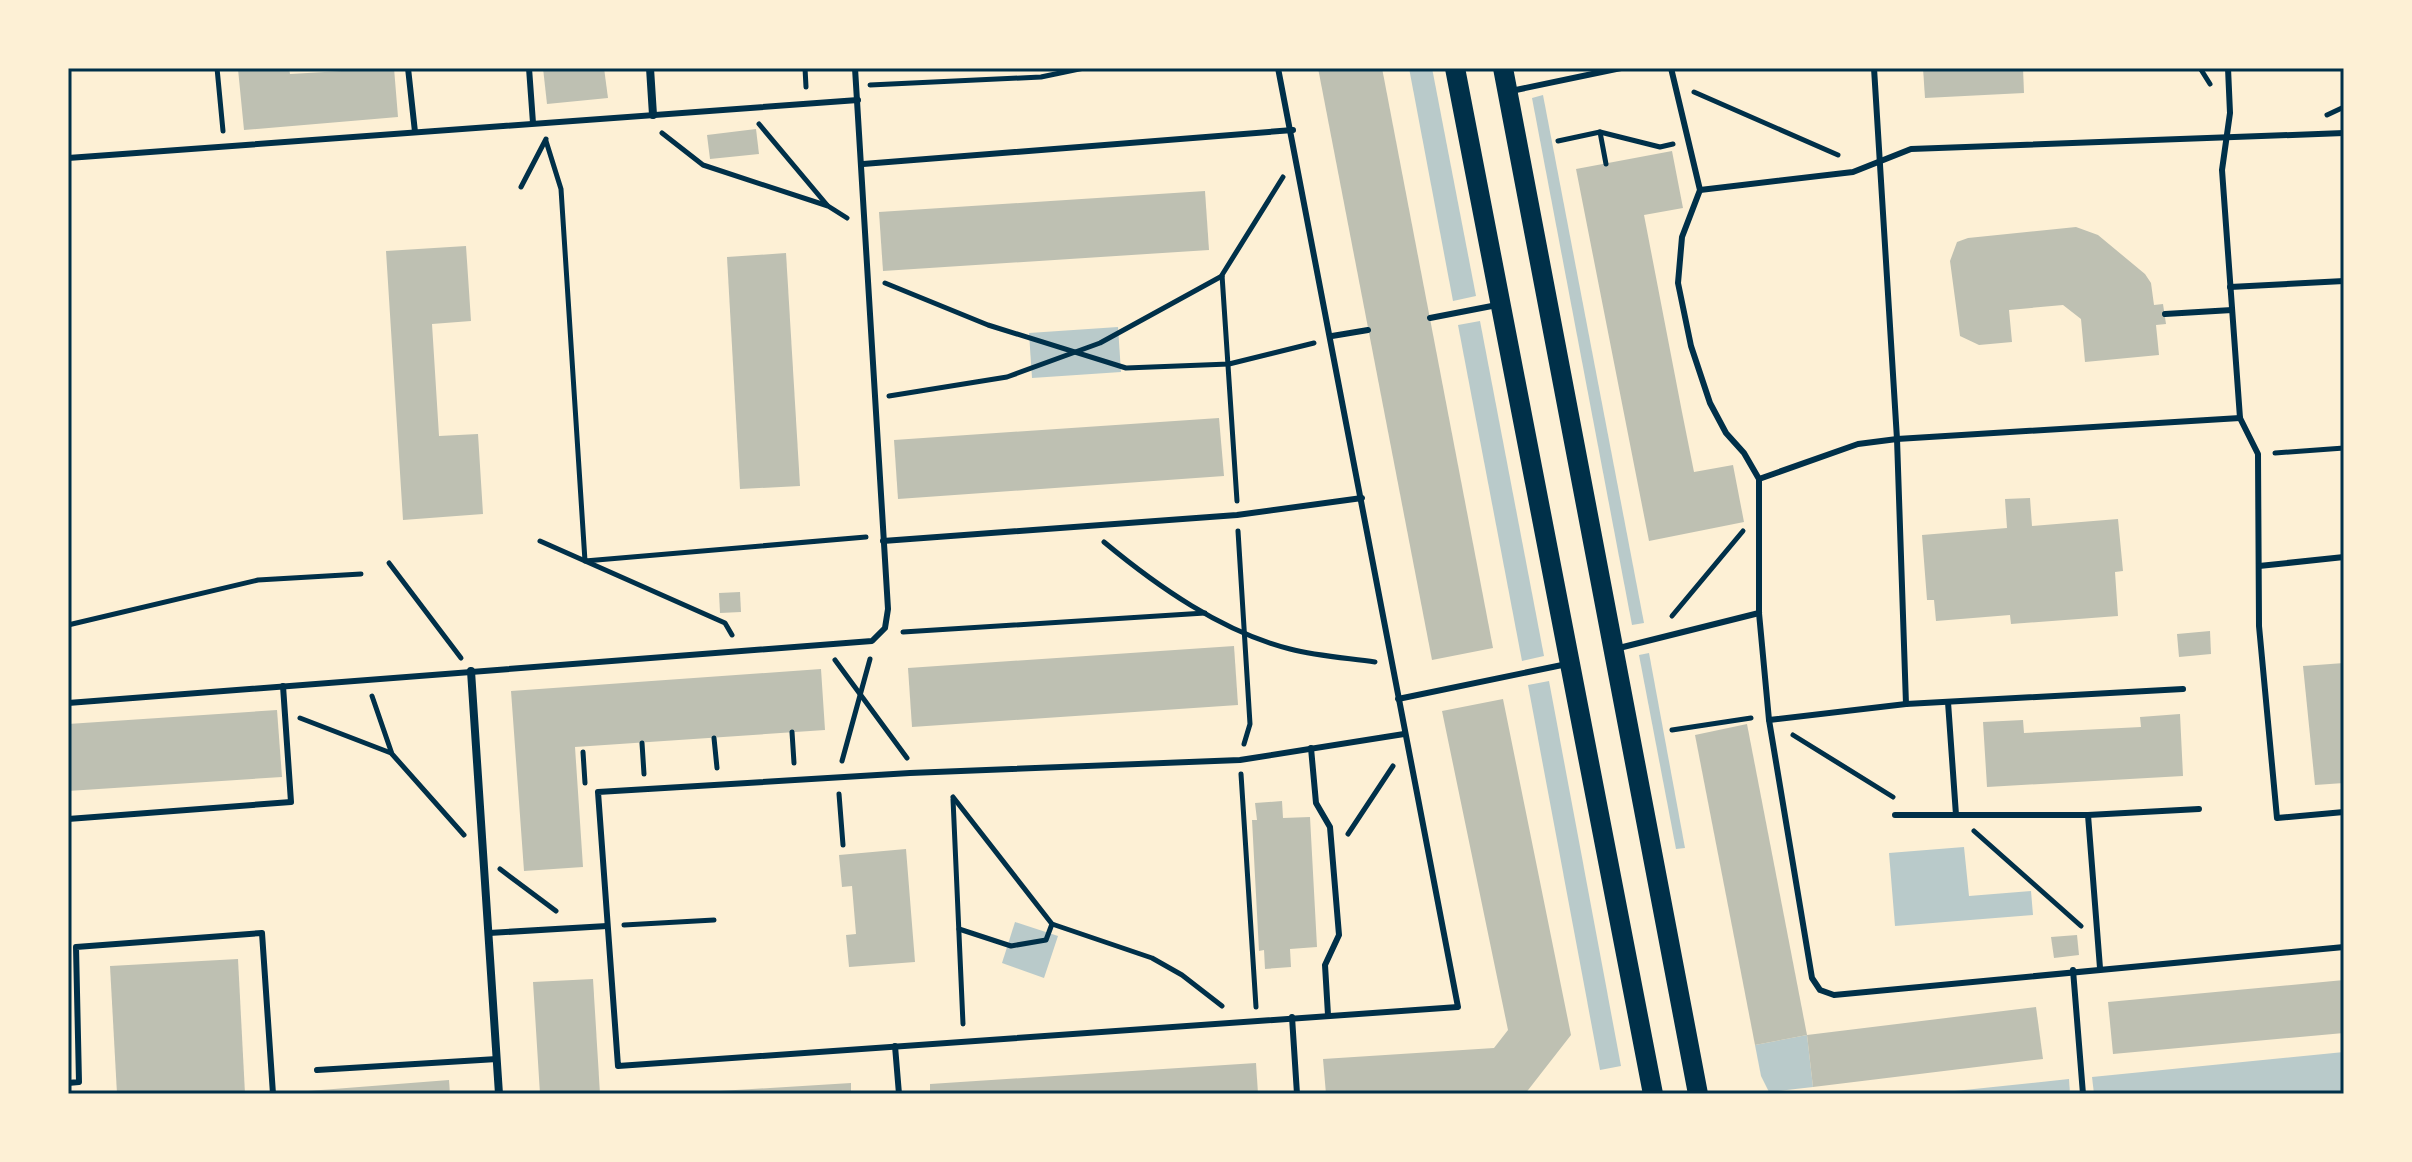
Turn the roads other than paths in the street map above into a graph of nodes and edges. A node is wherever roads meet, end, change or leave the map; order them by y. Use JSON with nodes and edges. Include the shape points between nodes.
{"nodes":[{"id":1,"x":408,"y":68,"type":"edge"},
{"id":2,"x":529,"y":68,"type":"edge"},
{"id":3,"x":650,"y":68,"type":"edge"},
{"id":4,"x":855,"y":68,"type":"edge"},
{"id":5,"x":1278,"y":68,"type":"edge"},
{"id":6,"x":1455,"y":68,"type":"edge"},
{"id":7,"x":1503,"y":68,"type":"edge"},
{"id":8,"x":1621,"y":68,"type":"edge"},
{"id":9,"x":1671,"y":68,"type":"edge"},
{"id":10,"x":1874,"y":68,"type":"edge"},
{"id":11,"x":2228,"y":68,"type":"edge"},
{"id":12,"x":1507,"y":92,"type":"junction"},
{"id":13,"x":858,"y":100,"type":"junction"},
{"id":14,"x":653,"y":115,"type":"junction"},
{"id":15,"x":533,"y":123,"type":"junction"},
{"id":16,"x":1293,"y":130,"type":"junction"},
{"id":17,"x":415,"y":132,"type":"junction"},
{"id":18,"x":2344,"y":133,"type":"edge"},
{"id":19,"x":2226,"y":140,"type":"junction"},
{"id":20,"x":68,"y":158,"type":"edge"},
{"id":21,"x":1881,"y":161,"type":"junction"},
{"id":22,"x":863,"y":164,"type":"junction"},
{"id":23,"x":1700,"y":190,"type":"junction"},
{"id":24,"x":2344,"y":281,"type":"edge"},
{"id":25,"x":2230,"y":287,"type":"junction"},
{"id":26,"x":1501,"y":304,"type":"junction"},
{"id":27,"x":2232,"y":310,"type":"junction"},
{"id":28,"x":2165,"y":314,"type":"dead end"},
{"id":29,"x":1430,"y":318,"type":"dead end"},
{"id":30,"x":1368,"y":330,"type":"dead end"},
{"id":31,"x":1332,"y":336,"type":"junction"},
{"id":32,"x":2240,"y":418,"type":"junction"},
{"id":33,"x":1897,"y":439,"type":"junction"},
{"id":34,"x":1759,"y":479,"type":"junction"},
{"id":35,"x":1362,"y":498,"type":"junction"},
{"id":36,"x":883,"y":541,"type":"junction"},
{"id":37,"x":2344,"y":557,"type":"edge"},
{"id":38,"x":2259,"y":566,"type":"junction"},
{"id":39,"x":1759,"y":613,"type":"junction"},
{"id":40,"x":1613,"y":649,"type":"junction"},
{"id":41,"x":1571,"y":663,"type":"junction"},
{"id":42,"x":471,"y":671,"type":"junction"},
{"id":43,"x":283,"y":686,"type":"junction"},
{"id":44,"x":2183,"y":689,"type":"dead end"},
{"id":45,"x":1398,"y":699,"type":"junction"},
{"id":46,"x":1948,"y":702,"type":"junction"},
{"id":47,"x":68,"y":703,"type":"edge"},
{"id":48,"x":1906,"y":704,"type":"junction"},
{"id":49,"x":1769,"y":720,"type":"junction"},
{"id":50,"x":1404,"y":734,"type":"junction"},
{"id":51,"x":1311,"y":748,"type":"junction"},
{"id":52,"x":2199,"y":809,"type":"dead end"},
{"id":53,"x":2344,"y":812,"type":"edge"},
{"id":54,"x":1895,"y":815,"type":"dead end"},
{"id":55,"x":1956,"y":815,"type":"junction"},
{"id":56,"x":2088,"y":815,"type":"junction"},
{"id":57,"x":68,"y":819,"type":"edge"},
{"id":58,"x":607,"y":926,"type":"junction"},
{"id":59,"x":489,"y":933,"type":"junction"},
{"id":60,"x":2344,"y":947,"type":"edge"},
{"id":61,"x":2100,"y":968,"type":"junction"},
{"id":62,"x":2073,"y":970,"type":"junction"},
{"id":63,"x":1328,"y":1015,"type":"junction"},
{"id":64,"x":1292,"y":1017,"type":"junction"},
{"id":65,"x":895,"y":1046,"type":"junction"},
{"id":66,"x":497,"y":1059,"type":"junction"},
{"id":67,"x":317,"y":1070,"type":"dead end"},
{"id":68,"x":68,"y":1083,"type":"edge"},
{"id":69,"x":273,"y":1094,"type":"edge"},
{"id":70,"x":499,"y":1094,"type":"edge"},
{"id":71,"x":899,"y":1094,"type":"edge"},
{"id":72,"x":1297,"y":1094,"type":"edge"},
{"id":73,"x":1653,"y":1094,"type":"edge"},
{"id":74,"x":1698,"y":1094,"type":"edge"},
{"id":75,"x":2083,"y":1094,"type":"edge"}],
"edges":[{"from":1,"to":17,"type":"lane"},
{"from":2,"to":15,"type":"lane"},
{"from":3,"to":14,"type":"street"},
{"from":4,"to":13,"type":"lane"},
{"from":5,"to":16,"type":"lane"},
{"from":6,"to":26,"type":"main road"},
{"from":7,"to":12,"type":"main road"},
{"from":8,"to":12,"type":"lane"},
{"from":9,"to":23,"type":"lane"},
{"from":10,"to":21,"type":"lane"},
{"from":11,"to":19,"type":"lane"},
{"from":12,"to":40,"type":"main road"},
{"from":13,"to":14,"type":"lane"},
{"from":13,"to":22,"type":"lane"},
{"from":14,"to":15,"type":"lane"},
{"from":15,"to":17,"type":"lane"},
{"from":16,"to":22,"type":"lane"},
{"from":16,"to":31,"type":"lane"},
{"from":17,"to":20,"type":"lane"},
{"from":18,"to":19,"type":"lane"},
{"from":19,"to":21,"type":"lane","via":[[1911,149]]},
{"from":19,"to":25,"type":"lane","via":[[2222,170]]},
{"from":21,"to":23,"type":"lane","via":[[1853,172]]},
{"from":21,"to":33,"type":"lane"},
{"from":22,"to":36,"type":"lane"},
{"from":23,"to":34,"type":"lane","via":[[1682,237],[1678,283],[1710,403]]},
{"from":24,"to":25,"type":"lane"},
{"from":25,"to":27,"type":"lane"},
{"from":26,"to":29,"type":"lane"},
{"from":26,"to":41,"type":"main road"},
{"from":27,"to":28,"type":"lane"},
{"from":27,"to":32,"type":"lane"},
{"from":30,"to":31,"type":"lane"},
{"from":31,"to":35,"type":"lane"},
{"from":32,"to":33,"type":"lane"},
{"from":32,"to":38,"type":"lane","via":[[2258,454]]},
{"from":33,"to":34,"type":"lane","via":[[1858,444]]},
{"from":33,"to":48,"type":"lane"},
{"from":34,"to":39,"type":"lane"},
{"from":35,"to":36,"type":"lane","via":[[1237,515]]},
{"from":35,"to":45,"type":"lane"},
{"from":36,"to":42,"type":"lane","via":[[888,609],[885,628],[872,641]]},
{"from":37,"to":38,"type":"lane"},
{"from":38,"to":53,"type":"lane","via":[[2259,626],[2277,818]]},
{"from":39,"to":40,"type":"lane"},
{"from":39,"to":49,"type":"lane"},
{"from":40,"to":74,"type":"main road"},
{"from":41,"to":45,"type":"lane"},
{"from":41,"to":73,"type":"main road"},
{"from":42,"to":43,"type":"lane"},
{"from":42,"to":59,"type":"street"},
{"from":43,"to":47,"type":"lane"},
{"from":43,"to":57,"type":"lane","via":[[291,802]]},
{"from":44,"to":46,"type":"lane"},
{"from":45,"to":50,"type":"lane"},
{"from":46,"to":48,"type":"lane"},
{"from":46,"to":55,"type":"lane"},
{"from":48,"to":49,"type":"lane"},
{"from":49,"to":62,"type":"lane","via":[[1812,978],[1820,990],[1834,995]]},
{"from":50,"to":51,"type":"lane"},
{"from":50,"to":63,"type":"lane","via":[[1458,1007]]},
{"from":51,"to":58,"type":"lane","via":[[1240,760],[918,772],[598,792]]},
{"from":51,"to":63,"type":"lane","via":[[1316,803],[1330,827],[1339,935],[1325,965]]},
{"from":52,"to":56,"type":"lane"},
{"from":54,"to":55,"type":"lane"},
{"from":55,"to":56,"type":"lane"},
{"from":56,"to":61,"type":"lane"},
{"from":58,"to":59,"type":"lane"},
{"from":58,"to":65,"type":"lane","via":[[618,1066]]},
{"from":59,"to":66,"type":"street"},
{"from":60,"to":61,"type":"lane"},
{"from":61,"to":62,"type":"lane"},
{"from":62,"to":75,"type":"lane"},
{"from":63,"to":64,"type":"lane"},
{"from":64,"to":65,"type":"lane"},
{"from":64,"to":72,"type":"lane"},
{"from":65,"to":71,"type":"lane"},
{"from":66,"to":67,"type":"lane"},
{"from":66,"to":70,"type":"street"},
{"from":68,"to":69,"type":"lane","via":[[79,1082],[76,947],[262,933]]}]}
